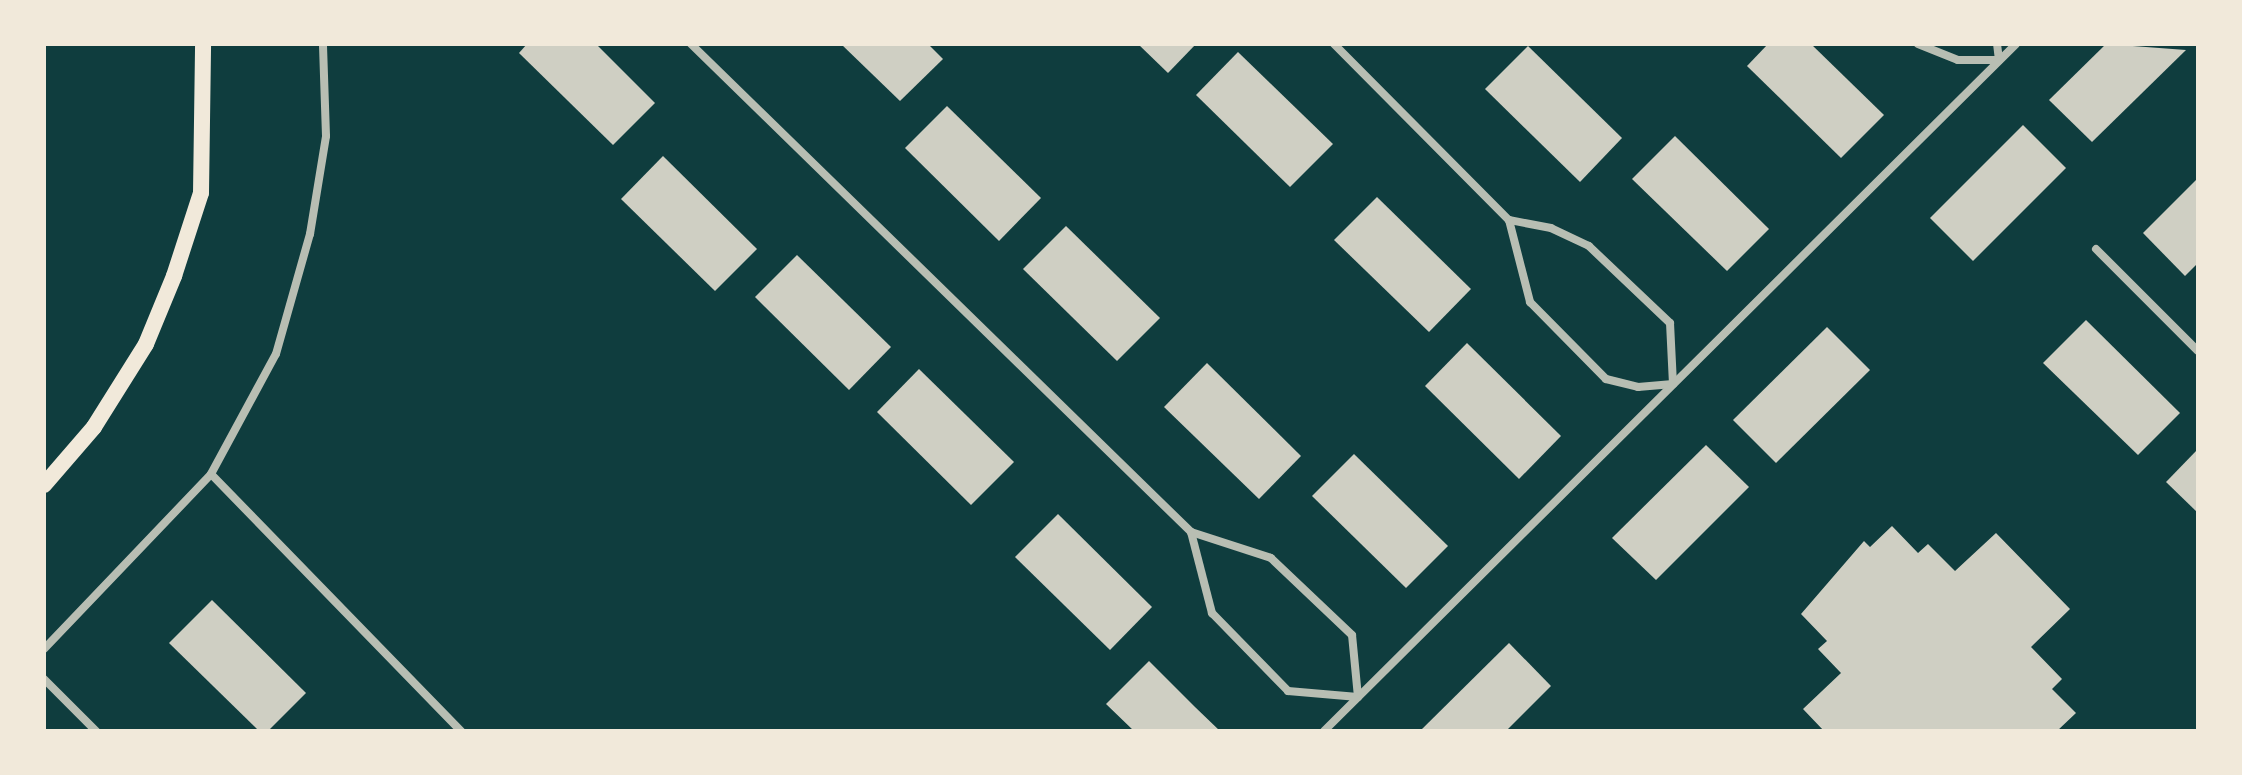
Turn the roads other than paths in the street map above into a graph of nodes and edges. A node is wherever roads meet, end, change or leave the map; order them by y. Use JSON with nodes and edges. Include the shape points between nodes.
{"nodes":[{"id":1,"x":203,"y":44,"type":"edge"},
{"id":2,"x":323,"y":44,"type":"edge"},
{"id":3,"x":691,"y":44,"type":"edge"},
{"id":4,"x":1334,"y":44,"type":"edge"},
{"id":5,"x":1918,"y":44,"type":"edge"},
{"id":6,"x":1997,"y":44,"type":"edge"},
{"id":7,"x":2016,"y":44,"type":"edge"},
{"id":8,"x":1999,"y":60,"type":"junction"},
{"id":9,"x":1509,"y":220,"type":"junction"},
{"id":10,"x":2096,"y":249,"type":"dead end"},
{"id":11,"x":2198,"y":351,"type":"edge"},
{"id":12,"x":1673,"y":384,"type":"junction"},
{"id":13,"x":211,"y":474,"type":"junction"},
{"id":14,"x":44,"y":485,"type":"edge"},
{"id":15,"x":1191,"y":532,"type":"junction"},
{"id":16,"x":44,"y":649,"type":"edge"},
{"id":17,"x":44,"y":679,"type":"edge"},
{"id":18,"x":1358,"y":697,"type":"junction"},
{"id":19,"x":96,"y":731,"type":"edge"},
{"id":20,"x":461,"y":731,"type":"edge"},
{"id":21,"x":1324,"y":731,"type":"edge"}],
"edges":[{"from":1,"to":14,"type":"main road","via":[[201,193],[174,276],[146,344],[94,427]]},
{"from":2,"to":13,"type":"street","via":[[326,136],[294,299],[276,354]]},
{"from":3,"to":15,"type":"street"},
{"from":4,"to":9,"type":"street"},
{"from":5,"to":8,"type":"street","via":[[1958,60]]},
{"from":6,"to":8,"type":"street"},
{"from":7,"to":8,"type":"street"},
{"from":8,"to":12,"type":"street"},
{"from":9,"to":12,"type":"street","via":[[1589,246],[1670,323]]},
{"from":9,"to":12,"type":"street","via":[[1530,302],[1606,379],[1638,387]]},
{"from":10,"to":11,"type":"street"},
{"from":12,"to":18,"type":"street"},
{"from":13,"to":16,"type":"street"},
{"from":13,"to":20,"type":"street"},
{"from":15,"to":18,"type":"street","via":[[1271,558],[1352,635]]},
{"from":15,"to":18,"type":"street","via":[[1212,613],[1288,691]]},
{"from":17,"to":19,"type":"street"},
{"from":18,"to":21,"type":"street"}]}
